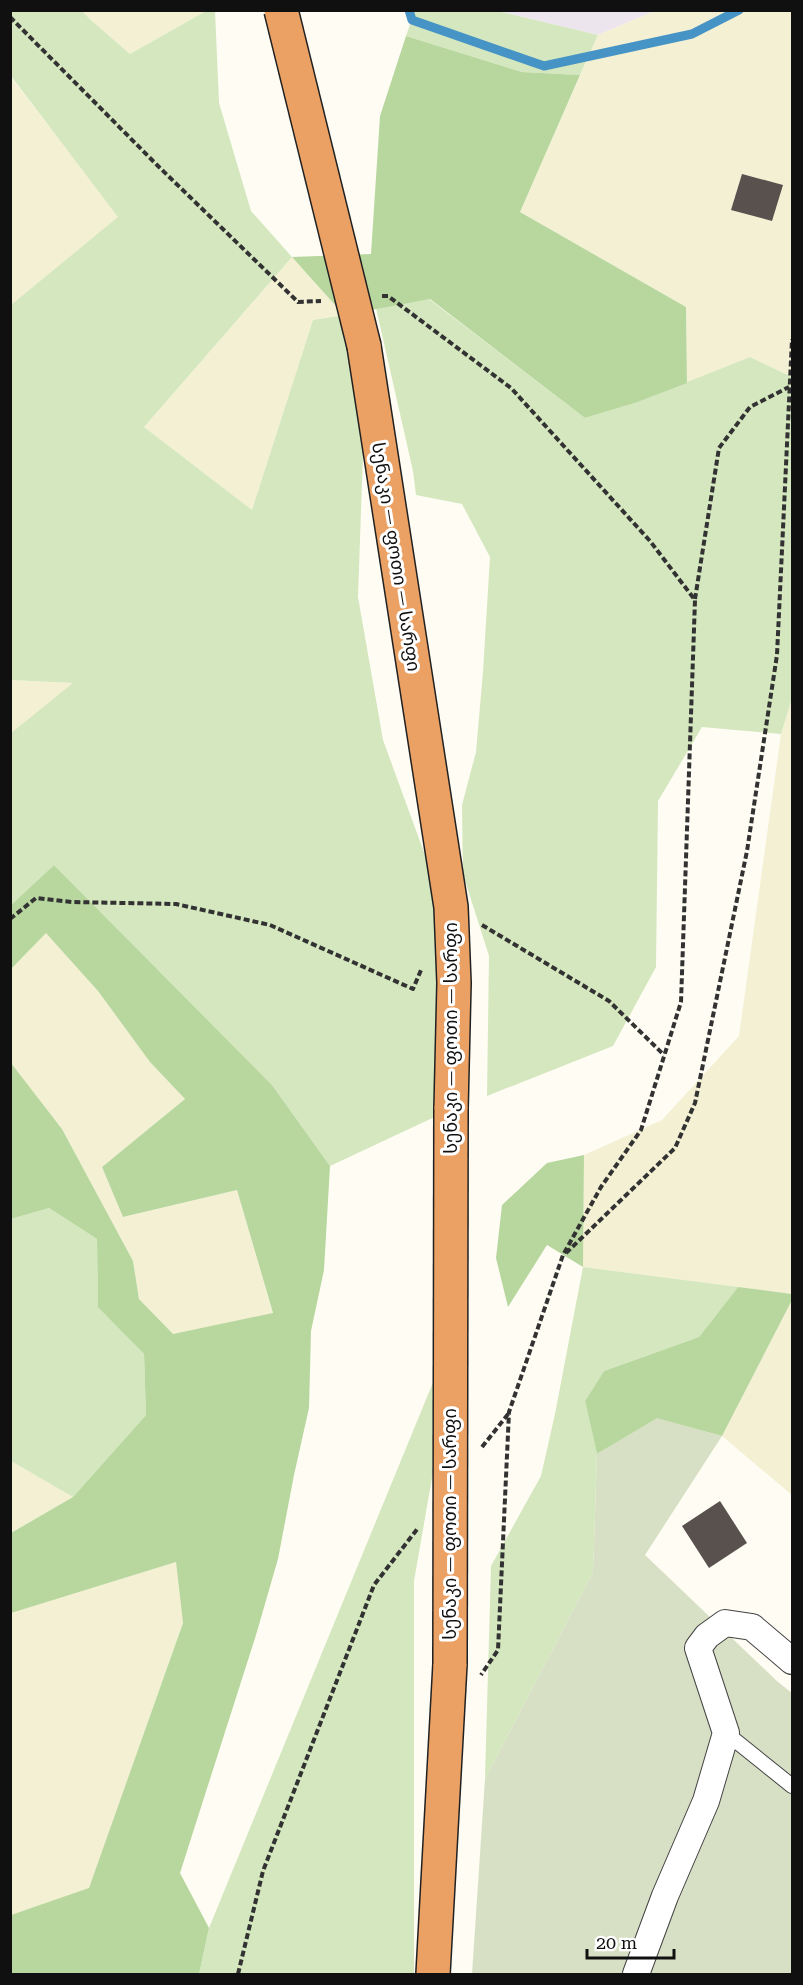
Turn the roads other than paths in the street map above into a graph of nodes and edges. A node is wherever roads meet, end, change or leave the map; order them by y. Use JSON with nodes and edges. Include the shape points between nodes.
{"nodes":[{"id":1,"x":281,"y":10,"type":"edge"},
{"id":2,"x":792,"y":1661,"type":"edge"},
{"id":3,"x":726,"y":1733,"type":"junction"},
{"id":4,"x":792,"y":1786,"type":"edge"},
{"id":5,"x":433,"y":1974,"type":"edge"},
{"id":6,"x":636,"y":1974,"type":"edge"}],
"edges":[{"from":1,"to":5,"type":"highway","name":"სენაკი — ფოთი — სარფი","bridge":true,"via":[[364,346],[451,907],[454,983],[450,1664]]},
{"from":2,"to":3,"type":"street","via":[[752,1627],[725,1623],[707,1636],[698,1648]]},
{"from":3,"to":4,"type":"lane"},
{"from":3,"to":6,"type":"street","via":[[706,1801]]}]}
